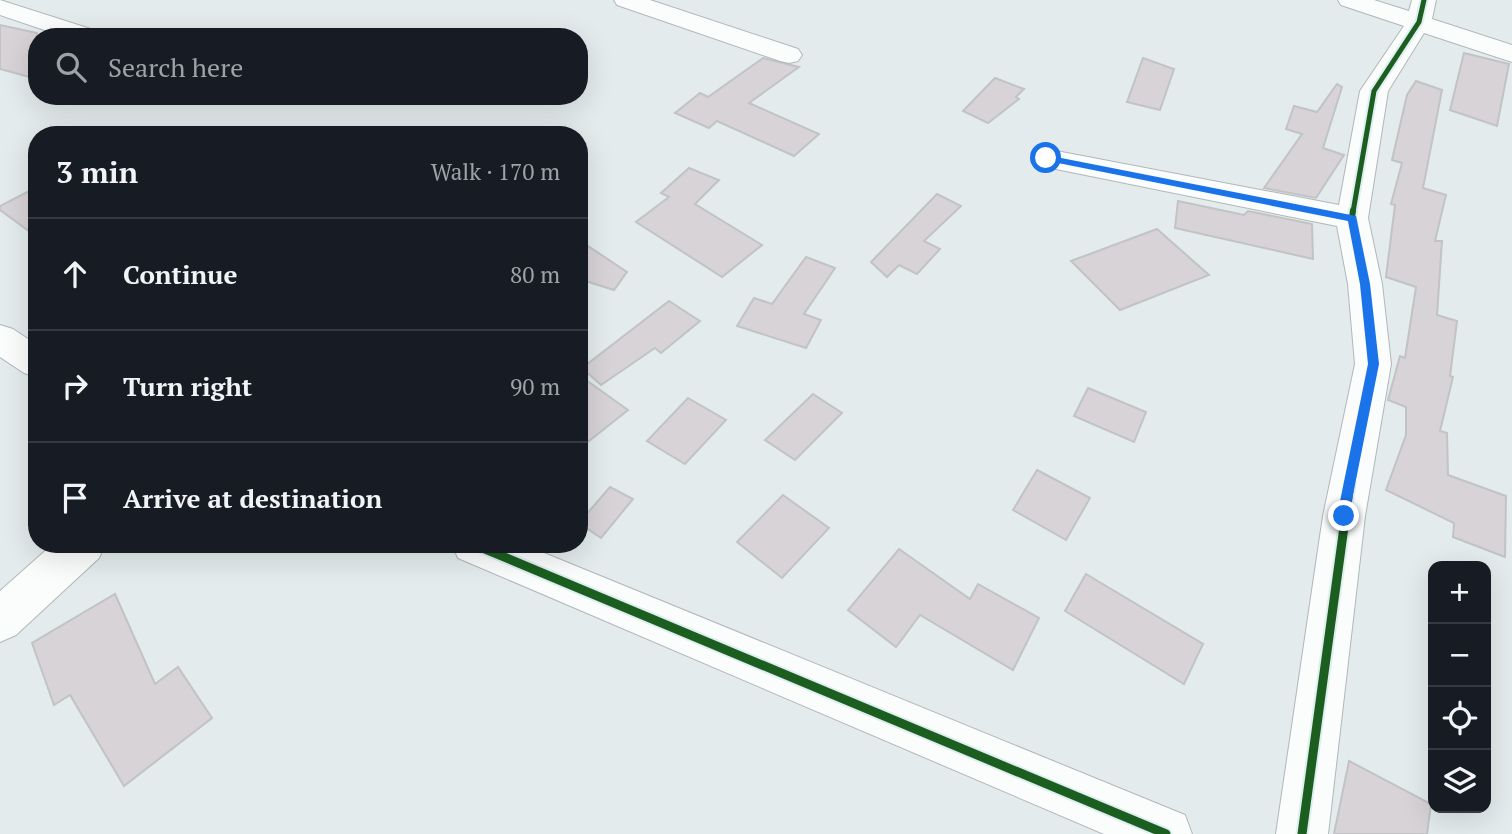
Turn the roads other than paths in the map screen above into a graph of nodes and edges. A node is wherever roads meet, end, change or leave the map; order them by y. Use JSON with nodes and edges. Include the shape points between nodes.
{"nodes":[{"id":1,"x":626,"y":0,"type":"edge"},
{"id":2,"x":1350,"y":0,"type":"edge"},
{"id":3,"x":1421,"y":11,"type":"edge"},
{"id":4,"x":7,"y":17,"type":"edge"},
{"id":5,"x":53,"y":28,"type":"edge"},
{"id":6,"x":1512,"y":54,"type":"edge"},
{"id":7,"x":789,"y":55,"type":"dead end"},
{"id":8,"x":1046,"y":158,"type":"dead end"},
{"id":9,"x":1352,"y":218,"type":"junction"},
{"id":10,"x":0,"y":339,"type":"edge"},
{"id":11,"x":28,"y":357,"type":"edge"},
{"id":12,"x":74,"y":553,"type":"edge"},
{"id":13,"x":495,"y":553,"type":"edge"},
{"id":14,"x":0,"y":620,"type":"edge"},
{"id":15,"x":1166,"y":834,"type":"edge"},
{"id":16,"x":1302,"y":834,"type":"edge"}],
"edges":[{"from":1,"to":7,"type":"street"},
{"from":2,"to":3,"type":"street"},
{"from":3,"to":6,"type":"street"},
{"from":3,"to":9,"type":"street","via":[[1374,91]]},
{"from":4,"to":5,"type":"street"},
{"from":8,"to":9,"type":"street"},
{"from":9,"to":16,"type":"street","via":[[1373,364],[1344,516]]},
{"from":10,"to":11,"type":"street"},
{"from":12,"to":14,"type":"street"},
{"from":13,"to":15,"type":"street"}]}
